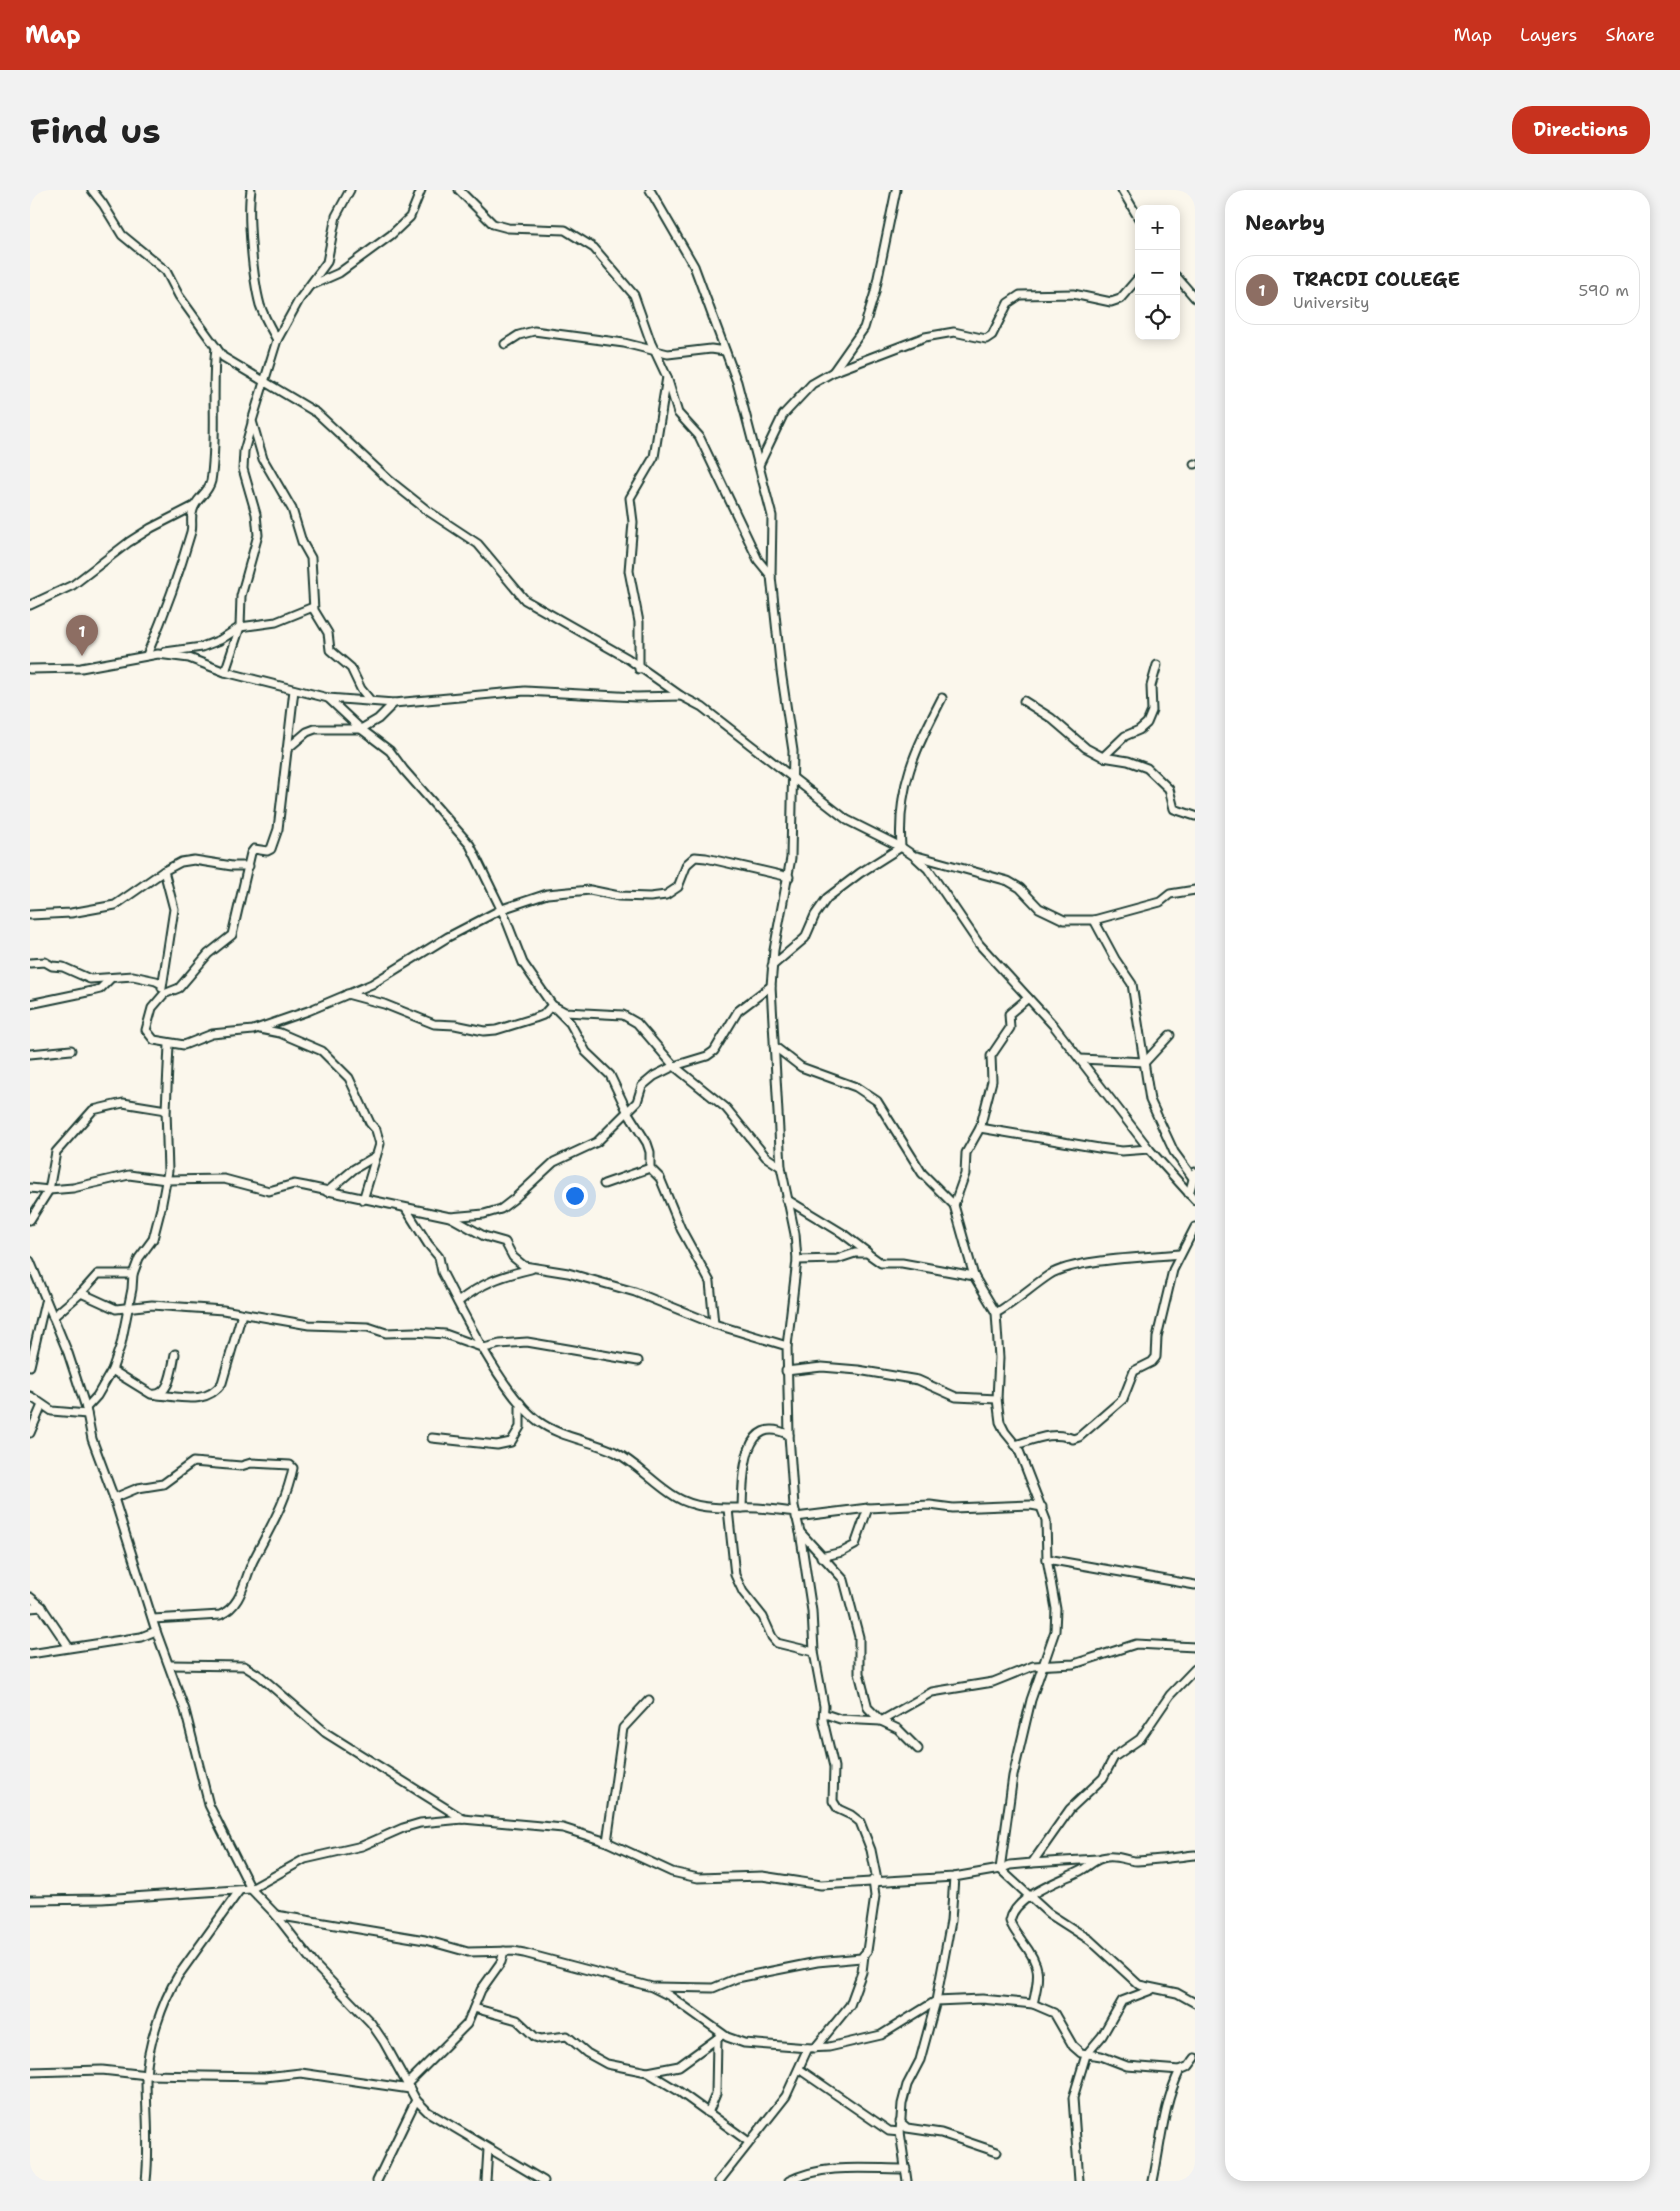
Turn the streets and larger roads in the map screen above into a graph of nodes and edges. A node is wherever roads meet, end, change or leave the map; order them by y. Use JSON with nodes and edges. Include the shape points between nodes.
{"nodes":[{"id":1,"x":92,"y":190,"type":"edge"},
{"id":2,"x":251,"y":190,"type":"edge"},
{"id":3,"x":350,"y":190,"type":"edge"},
{"id":4,"x":421,"y":190,"type":"edge"},
{"id":5,"x":460,"y":190,"type":"edge"},
{"id":6,"x":650,"y":190,"type":"edge"},
{"id":7,"x":896,"y":190,"type":"edge"},
{"id":8,"x":1122,"y":190,"type":"edge"},
{"id":9,"x":1135,"y":212,"type":"edge"},
{"id":10,"x":1180,"y":281,"type":"edge"},
{"id":11,"x":1135,"y":282,"type":"edge"},
{"id":12,"x":312,"y":284,"type":"junction"},
{"id":13,"x":1195,"y":298,"type":"edge"},
{"id":14,"x":277,"y":340,"type":"junction"},
{"id":15,"x":504,"y":344,"type":"dead end"},
{"id":16,"x":216,"y":347,"type":"junction"},
{"id":17,"x":655,"y":351,"type":"junction"},
{"id":18,"x":725,"y":351,"type":"junction"},
{"id":19,"x":833,"y":372,"type":"junction"},
{"id":20,"x":667,"y":377,"type":"junction"},
{"id":21,"x":264,"y":383,"type":"junction"},
{"id":22,"x":252,"y":421,"type":"junction"},
{"id":23,"x":759,"y":465,"type":"junction"},
{"id":24,"x":194,"y":506,"type":"junction"},
{"id":25,"x":771,"y":576,"type":"junction"},
{"id":26,"x":30,"y":605,"type":"edge"},
{"id":27,"x":313,"y":607,"type":"junction"},
{"id":28,"x":240,"y":627,"type":"junction"},
{"id":29,"x":158,"y":654,"type":"junction"},
{"id":30,"x":147,"y":655,"type":"junction"},
{"id":31,"x":1157,"y":665,"type":"dead end"},
{"id":32,"x":31,"y":668,"type":"edge"},
{"id":33,"x":640,"y":669,"type":"junction"},
{"id":34,"x":225,"y":672,"type":"junction"},
{"id":35,"x":294,"y":690,"type":"junction"},
{"id":36,"x":681,"y":696,"type":"junction"},
{"id":37,"x":328,"y":698,"type":"junction"},
{"id":38,"x":942,"y":698,"type":"dead end"},
{"id":39,"x":370,"y":700,"type":"junction"},
{"id":40,"x":1024,"y":701,"type":"dead end"},
{"id":41,"x":394,"y":703,"type":"junction"},
{"id":42,"x":361,"y":729,"type":"junction"},
{"id":43,"x":287,"y":749,"type":"junction"},
{"id":44,"x":1103,"y":757,"type":"junction"},
{"id":45,"x":792,"y":778,"type":"junction"},
{"id":46,"x":1195,"y":816,"type":"edge"},
{"id":47,"x":901,"y":847,"type":"junction"},
{"id":48,"x":914,"y":856,"type":"junction"},
{"id":49,"x":249,"y":866,"type":"junction"},
{"id":50,"x":164,"y":871,"type":"junction"},
{"id":51,"x":789,"y":878,"type":"junction"},
{"id":52,"x":1195,"y":890,"type":"edge"},
{"id":53,"x":502,"y":909,"type":"junction"},
{"id":54,"x":30,"y":915,"type":"edge"},
{"id":55,"x":1094,"y":920,"type":"junction"},
{"id":56,"x":30,"y":963,"type":"edge"},
{"id":57,"x":772,"y":966,"type":"junction"},
{"id":58,"x":110,"y":979,"type":"junction"},
{"id":59,"x":162,"y":984,"type":"junction"},
{"id":60,"x":771,"y":986,"type":"junction"},
{"id":61,"x":164,"y":994,"type":"junction"},
{"id":62,"x":346,"y":994,"type":"junction"},
{"id":63,"x":1028,"y":998,"type":"junction"},
{"id":64,"x":30,"y":1004,"type":"edge"},
{"id":65,"x":552,"y":1005,"type":"junction"},
{"id":66,"x":257,"y":1029,"type":"junction"},
{"id":67,"x":1170,"y":1035,"type":"dead end"},
{"id":68,"x":169,"y":1044,"type":"junction"},
{"id":69,"x":774,"y":1046,"type":"junction"},
{"id":70,"x":71,"y":1050,"type":"dead end"},
{"id":71,"x":30,"y":1054,"type":"edge"},
{"id":72,"x":1080,"y":1059,"type":"junction"},
{"id":73,"x":1145,"y":1062,"type":"junction"},
{"id":74,"x":674,"y":1066,"type":"junction"},
{"id":75,"x":166,"y":1110,"type":"junction"},
{"id":76,"x":628,"y":1113,"type":"junction"},
{"id":77,"x":980,"y":1128,"type":"junction"},
{"id":78,"x":1149,"y":1150,"type":"junction"},
{"id":79,"x":376,"y":1156,"type":"junction"},
{"id":80,"x":781,"y":1167,"type":"junction"},
{"id":81,"x":650,"y":1168,"type":"junction"},
{"id":82,"x":1194,"y":1175,"type":"edge"},
{"id":83,"x":166,"y":1180,"type":"junction"},
{"id":84,"x":604,"y":1184,"type":"dead end"},
{"id":85,"x":30,"y":1188,"type":"edge"},
{"id":86,"x":49,"y":1190,"type":"junction"},
{"id":87,"x":327,"y":1192,"type":"junction"},
{"id":88,"x":1189,"y":1194,"type":"junction"},
{"id":89,"x":363,"y":1200,"type":"junction"},
{"id":90,"x":786,"y":1200,"type":"junction"},
{"id":91,"x":1195,"y":1200,"type":"edge"},
{"id":92,"x":954,"y":1206,"type":"junction"},
{"id":93,"x":406,"y":1209,"type":"junction"},
{"id":94,"x":450,"y":1217,"type":"junction"},
{"id":95,"x":30,"y":1220,"type":"edge"},
{"id":96,"x":1195,"y":1227,"type":"edge"},
{"id":97,"x":867,"y":1252,"type":"junction"},
{"id":98,"x":1180,"y":1254,"type":"junction"},
{"id":99,"x":798,"y":1260,"type":"junction"},
{"id":100,"x":30,"y":1261,"type":"edge"},
{"id":101,"x":534,"y":1269,"type":"junction"},
{"id":102,"x":133,"y":1274,"type":"junction"},
{"id":103,"x":974,"y":1276,"type":"junction"},
{"id":104,"x":81,"y":1293,"type":"junction"},
{"id":105,"x":46,"y":1301,"type":"junction"},
{"id":106,"x":458,"y":1302,"type":"junction"},
{"id":107,"x":127,"y":1308,"type":"junction"},
{"id":108,"x":242,"y":1314,"type":"junction"},
{"id":109,"x":996,"y":1314,"type":"junction"},
{"id":110,"x":53,"y":1317,"type":"junction"},
{"id":111,"x":714,"y":1324,"type":"junction"},
{"id":112,"x":787,"y":1346,"type":"junction"},
{"id":113,"x":484,"y":1348,"type":"junction"},
{"id":114,"x":175,"y":1354,"type":"dead end"},
{"id":115,"x":638,"y":1362,"type":"dead end"},
{"id":116,"x":30,"y":1366,"type":"edge"},
{"id":117,"x":112,"y":1370,"type":"junction"},
{"id":118,"x":786,"y":1371,"type":"junction"},
{"id":119,"x":158,"y":1395,"type":"junction"},
{"id":120,"x":30,"y":1396,"type":"edge"},
{"id":121,"x":997,"y":1399,"type":"junction"},
{"id":122,"x":520,"y":1403,"type":"junction"},
{"id":123,"x":42,"y":1405,"type":"junction"},
{"id":124,"x":87,"y":1411,"type":"junction"},
{"id":125,"x":30,"y":1433,"type":"edge"},
{"id":126,"x":789,"y":1435,"type":"junction"},
{"id":127,"x":432,"y":1438,"type":"dead end"},
{"id":128,"x":1015,"y":1445,"type":"junction"},
{"id":129,"x":114,"y":1498,"type":"junction"},
{"id":130,"x":728,"y":1508,"type":"junction"},
{"id":131,"x":742,"y":1508,"type":"junction"},
{"id":132,"x":868,"y":1508,"type":"junction"},
{"id":133,"x":1042,"y":1508,"type":"junction"},
{"id":134,"x":796,"y":1515,"type":"junction"},
{"id":135,"x":800,"y":1532,"type":"junction"},
{"id":136,"x":821,"y":1556,"type":"junction"},
{"id":137,"x":1047,"y":1559,"type":"junction"},
{"id":138,"x":1195,"y":1585,"type":"edge"},
{"id":139,"x":30,"y":1597,"type":"edge"},
{"id":140,"x":42,"y":1607,"type":"junction"},
{"id":141,"x":30,"y":1608,"type":"edge"},
{"id":142,"x":153,"y":1619,"type":"junction"},
{"id":143,"x":156,"y":1631,"type":"junction"},
{"id":144,"x":68,"y":1646,"type":"junction"},
{"id":145,"x":1195,"y":1647,"type":"edge"},
{"id":146,"x":814,"y":1652,"type":"junction"},
{"id":147,"x":30,"y":1654,"type":"edge"},
{"id":148,"x":170,"y":1665,"type":"junction"},
{"id":149,"x":1043,"y":1666,"type":"junction"},
{"id":150,"x":1195,"y":1669,"type":"edge"},
{"id":151,"x":649,"y":1700,"type":"dead end"},
{"id":152,"x":825,"y":1714,"type":"junction"},
{"id":153,"x":882,"y":1721,"type":"junction"},
{"id":154,"x":918,"y":1749,"type":"dead end"},
{"id":155,"x":462,"y":1819,"type":"junction"},
{"id":156,"x":607,"y":1842,"type":"junction"},
{"id":157,"x":1195,"y":1855,"type":"edge"},
{"id":158,"x":1097,"y":1859,"type":"junction"},
{"id":159,"x":1032,"y":1863,"type":"junction"},
{"id":160,"x":1000,"y":1869,"type":"junction"},
{"id":161,"x":954,"y":1877,"type":"junction"},
{"id":162,"x":875,"y":1880,"type":"junction"},
{"id":163,"x":251,"y":1889,"type":"junction"},
{"id":164,"x":239,"y":1891,"type":"junction"},
{"id":165,"x":1031,"y":1897,"type":"junction"},
{"id":166,"x":30,"y":1900,"type":"edge"},
{"id":167,"x":276,"y":1915,"type":"junction"},
{"id":168,"x":504,"y":1951,"type":"junction"},
{"id":169,"x":864,"y":1955,"type":"junction"},
{"id":170,"x":652,"y":1987,"type":"junction"},
{"id":171,"x":1152,"y":1990,"type":"junction"},
{"id":172,"x":936,"y":2001,"type":"junction"},
{"id":173,"x":1195,"y":2003,"type":"edge"},
{"id":174,"x":1033,"y":2004,"type":"junction"},
{"id":175,"x":474,"y":2008,"type":"junction"},
{"id":176,"x":720,"y":2037,"type":"junction"},
{"id":177,"x":811,"y":2048,"type":"junction"},
{"id":178,"x":1086,"y":2055,"type":"junction"},
{"id":179,"x":1195,"y":2058,"type":"edge"},
{"id":180,"x":799,"y":2069,"type":"junction"},
{"id":181,"x":1180,"y":2070,"type":"junction"},
{"id":182,"x":30,"y":2072,"type":"edge"},
{"id":183,"x":647,"y":2072,"type":"junction"},
{"id":184,"x":147,"y":2075,"type":"junction"},
{"id":185,"x":408,"y":2086,"type":"junction"},
{"id":186,"x":416,"y":2100,"type":"junction"},
{"id":187,"x":708,"y":2113,"type":"junction"},
{"id":188,"x":900,"y":2122,"type":"junction"},
{"id":189,"x":900,"y":2132,"type":"junction"},
{"id":190,"x":749,"y":2142,"type":"junction"},
{"id":191,"x":488,"y":2149,"type":"junction"},
{"id":192,"x":997,"y":2152,"type":"dead end"},
{"id":193,"x":906,"y":2169,"type":"junction"},
{"id":194,"x":146,"y":2181,"type":"edge"},
{"id":195,"x":377,"y":2181,"type":"edge"},
{"id":196,"x":486,"y":2181,"type":"edge"},
{"id":197,"x":544,"y":2181,"type":"edge"},
{"id":198,"x":719,"y":2181,"type":"edge"},
{"id":199,"x":789,"y":2181,"type":"edge"},
{"id":200,"x":907,"y":2181,"type":"edge"},
{"id":201,"x":1079,"y":2181,"type":"edge"},
{"id":202,"x":1153,"y":2181,"type":"edge"}],
"edges":[{"from":1,"to":16,"type":"street","via":[[122,234],[166,271],[178,296]]},
{"from":2,"to":14,"type":"street","via":[[252,244],[258,293]]},
{"from":3,"to":12,"type":"street","via":[[336,216],[327,262]]},
{"from":4,"to":12,"type":"street","via":[[413,212],[391,235],[339,272]]},
{"from":5,"to":17,"type":"street","via":[[493,224],[508,228],[564,230],[594,248],[634,295]]},
{"from":6,"to":18,"type":"street","via":[[694,266]]},
{"from":7,"to":19,"type":"street","via":[[875,292],[864,328]]},
{"from":8,"to":9,"type":"street"},
{"from":10,"to":13,"type":"street"},
{"from":11,"to":19,"type":"street","via":[[1120,299],[1111,302],[1073,294],[1020,295],[1008,303],[992,334],[986,339],[954,332],[933,335]]},
{"from":12,"to":14,"type":"street","via":[[299,300]]},
{"from":14,"to":21,"type":"street"},
{"from":15,"to":17,"type":"street","via":[[534,331],[624,343]]},
{"from":16,"to":21,"type":"street","via":[[231,364]]},
{"from":16,"to":24,"type":"street","via":[[213,373],[215,439],[211,476],[208,490]]},
{"from":17,"to":18,"type":"street","via":[[674,354],[711,349]]},
{"from":17,"to":20,"type":"street"},
{"from":18,"to":23,"type":"street","via":[[737,382]]},
{"from":19,"to":23,"type":"street","via":[[812,384],[783,416]]},
{"from":20,"to":25,"type":"street","via":[[678,412],[699,436],[758,560]]},
{"from":20,"to":33,"type":"street","via":[[654,457],[630,498],[633,522],[628,571],[639,622]]},
{"from":21,"to":22,"type":"street"},
{"from":21,"to":33,"type":"street","via":[[317,413],[389,480],[428,511],[470,537],[525,600],[627,658]]},
{"from":22,"to":27,"type":"street","via":[[263,459],[292,509],[302,542],[311,558]]},
{"from":22,"to":28,"type":"street","via":[[243,468],[256,514],[258,535],[241,596]]},
{"from":23,"to":25,"type":"street","via":[[772,516]]},
{"from":24,"to":26,"type":"street","via":[[151,528],[73,585]]},
{"from":24,"to":30,"type":"street","via":[[192,531],[181,568]]},
{"from":25,"to":45,"type":"street","via":[[780,671],[793,751]]},
{"from":27,"to":28,"type":"street","via":[[276,622]]},
{"from":27,"to":39,"type":"street","via":[[328,633],[330,650],[351,668]]},
{"from":28,"to":29,"type":"street","via":[[202,647]]},
{"from":28,"to":34,"type":"street"},
{"from":29,"to":30,"type":"street"},
{"from":29,"to":34,"type":"street","via":[[189,658]]},
{"from":30,"to":32,"type":"street","via":[[81,668]]},
{"from":31,"to":44,"type":"street","via":[[1151,686],[1152,711],[1147,723],[1125,736]]},
{"from":33,"to":36,"type":"street"},
{"from":34,"to":35,"type":"street"},
{"from":35,"to":37,"type":"street"},
{"from":35,"to":43,"type":"street"},
{"from":36,"to":41,"type":"street","via":[[525,691]]},
{"from":36,"to":45,"type":"street","via":[[702,707]]},
{"from":37,"to":39,"type":"street"},
{"from":37,"to":42,"type":"street"},
{"from":38,"to":47,"type":"street","via":[[906,776],[899,822]]},
{"from":39,"to":41,"type":"street"},
{"from":40,"to":44,"type":"street"},
{"from":41,"to":42,"type":"street","via":[[378,719]]},
{"from":42,"to":43,"type":"street","via":[[315,729]]},
{"from":42,"to":53,"type":"street","via":[[390,751],[470,845]]},
{"from":43,"to":49,"type":"street","via":[[278,829],[271,849],[254,849]]},
{"from":44,"to":46,"type":"street","via":[[1147,768],[1169,789],[1174,809]]},
{"from":45,"to":47,"type":"street","via":[[848,820]]},
{"from":45,"to":51,"type":"street"},
{"from":47,"to":48,"type":"street"},
{"from":47,"to":57,"type":"street","via":[[827,898],[805,938]]},
{"from":48,"to":55,"type":"street","via":[[1014,884],[1034,904],[1059,918]]},
{"from":48,"to":63,"type":"street","via":[[928,869],[979,944]]},
{"from":49,"to":50,"type":"street","via":[[194,860],[181,862]]},
{"from":49,"to":61,"type":"street","via":[[229,939],[208,954],[179,988]]},
{"from":50,"to":54,"type":"street","via":[[115,906]]},
{"from":50,"to":59,"type":"street","via":[[174,909]]},
{"from":51,"to":53,"type":"street","via":[[695,857],[687,864],[678,887],[666,894],[619,896],[590,890],[566,890]]},
{"from":51,"to":57,"type":"street"},
{"from":52,"to":55,"type":"street","via":[[1173,893],[1160,902]]},
{"from":53,"to":62,"type":"street","via":[[448,937],[372,984]]},
{"from":53,"to":65,"type":"street","via":[[523,963]]},
{"from":55,"to":73,"type":"street","via":[[1132,984]]},
{"from":56,"to":58,"type":"street","via":[[44,962],[63,966],[83,977]]},
{"from":57,"to":60,"type":"street"},
{"from":58,"to":59,"type":"street","via":[[132,976]]},
{"from":58,"to":64,"type":"street","via":[[92,992]]},
{"from":59,"to":61,"type":"street"},
{"from":60,"to":69,"type":"street"},
{"from":60,"to":74,"type":"street","via":[[738,1011],[714,1051]]},
{"from":61,"to":68,"type":"street","via":[[152,1008],[146,1030],[154,1040]]},
{"from":62,"to":65,"type":"street","via":[[384,1004],[434,1024],[484,1031],[543,1015]]},
{"from":62,"to":66,"type":"street"},
{"from":63,"to":72,"type":"street"},
{"from":63,"to":77,"type":"street","via":[[1009,1014],[1010,1028],[991,1056],[992,1081]]},
{"from":65,"to":74,"type":"street","via":[[565,1012],[623,1015],[637,1023]]},
{"from":65,"to":76,"type":"street","via":[[570,1023],[586,1052],[610,1075]]},
{"from":66,"to":68,"type":"street","via":[[212,1034],[184,1045]]},
{"from":66,"to":79,"type":"street","via":[[280,1033],[322,1051],[346,1074],[379,1139]]},
{"from":67,"to":73,"type":"street"},
{"from":68,"to":75,"type":"street"},
{"from":69,"to":80,"type":"street"},
{"from":69,"to":92,"type":"street","via":[[801,1067],[856,1087],[878,1101],[922,1173]]},
{"from":70,"to":71,"type":"street"},
{"from":72,"to":73,"type":"street"},
{"from":72,"to":78,"type":"street"},
{"from":73,"to":82,"type":"street","via":[[1150,1100],[1156,1116],[1177,1157]]},
{"from":74,"to":76,"type":"street","via":[[642,1086],[637,1102]]},
{"from":74,"to":80,"type":"street","via":[[726,1108],[761,1152]]},
{"from":75,"to":83,"type":"street"},
{"from":75,"to":86,"type":"street","via":[[123,1103],[93,1110],[56,1152]]},
{"from":76,"to":81,"type":"street","via":[[647,1143]]},
{"from":76,"to":94,"type":"street","via":[[597,1142],[554,1162],[501,1209]]},
{"from":77,"to":78,"type":"street","via":[[1107,1149]]},
{"from":77,"to":92,"type":"street","via":[[966,1153],[965,1174]]},
{"from":78,"to":88,"type":"street"},
{"from":79,"to":87,"type":"street","via":[[354,1169]]},
{"from":79,"to":89,"type":"street"},
{"from":80,"to":90,"type":"street"},
{"from":81,"to":84,"type":"street"},
{"from":81,"to":111,"type":"street","via":[[660,1178],[685,1236],[710,1282]]},
{"from":82,"to":88,"type":"street"},
{"from":83,"to":86,"type":"street","via":[[129,1175]]},
{"from":83,"to":87,"type":"street","via":[[224,1179],[269,1190],[294,1184]]},
{"from":83,"to":102,"type":"street","via":[[153,1239],[139,1258]]},
{"from":85,"to":86,"type":"street"},
{"from":86,"to":95,"type":"street"},
{"from":87,"to":89,"type":"street"},
{"from":88,"to":91,"type":"street"},
{"from":89,"to":93,"type":"street"},
{"from":90,"to":97,"type":"street","via":[[850,1238]]},
{"from":90,"to":99,"type":"street"},
{"from":92,"to":103,"type":"street"},
{"from":93,"to":94,"type":"street"},
{"from":93,"to":106,"type":"street","via":[[439,1257],[442,1272]]},
{"from":94,"to":101,"type":"street","via":[[484,1236],[505,1242],[515,1260]]},
{"from":96,"to":98,"type":"street"},
{"from":97,"to":99,"type":"street","via":[[837,1259]]},
{"from":97,"to":103,"type":"street","via":[[881,1262]]},
{"from":98,"to":109,"type":"street","via":[[1070,1266],[1050,1275]]},
{"from":98,"to":128,"type":"street","via":[[1162,1315],[1156,1358],[1134,1371],[1122,1399],[1079,1437],[1072,1439],[1064,1434],[1055,1435]]},
{"from":99,"to":112,"type":"street"},
{"from":100,"to":105,"type":"street"},
{"from":101,"to":106,"type":"street","via":[[478,1286]]},
{"from":101,"to":111,"type":"street","via":[[568,1273],[635,1292]]},
{"from":102,"to":104,"type":"street","via":[[98,1274]]},
{"from":102,"to":107,"type":"street"},
{"from":103,"to":109,"type":"street"},
{"from":104,"to":107,"type":"street","via":[[116,1310]]},
{"from":104,"to":110,"type":"street"},
{"from":105,"to":110,"type":"street"},
{"from":105,"to":116,"type":"street"},
{"from":106,"to":113,"type":"street"},
{"from":107,"to":108,"type":"street","via":[[163,1305]]},
{"from":107,"to":117,"type":"street"},
{"from":108,"to":113,"type":"street","via":[[309,1325],[368,1327],[386,1333],[445,1334]]},
{"from":108,"to":119,"type":"street","via":[[222,1383],[216,1391],[197,1399]]},
{"from":109,"to":121,"type":"street","via":[[1000,1358]]},
{"from":110,"to":124,"type":"street"},
{"from":111,"to":112,"type":"street"},
{"from":112,"to":118,"type":"street"},
{"from":113,"to":115,"type":"street","via":[[527,1342]]},
{"from":113,"to":122,"type":"street"},
{"from":114,"to":119,"type":"street","via":[[166,1386]]},
{"from":117,"to":119,"type":"street"},
{"from":117,"to":124,"type":"street"},
{"from":118,"to":121,"type":"street","via":[[858,1370],[918,1380],[956,1397]]},
{"from":118,"to":126,"type":"street"},
{"from":120,"to":123,"type":"street"},
{"from":121,"to":128,"type":"street","via":[[1002,1428]]},
{"from":122,"to":127,"type":"street","via":[[520,1427],[511,1442],[497,1445]]},
{"from":122,"to":130,"type":"street","via":[[537,1421],[570,1437],[615,1452],[676,1497],[705,1507]]},
{"from":123,"to":124,"type":"street","via":[[52,1411]]},
{"from":123,"to":125,"type":"street"},
{"from":124,"to":129,"type":"street","via":[[92,1439]]},
{"from":126,"to":131,"type":"street","via":[[776,1428],[753,1439],[743,1473]]},
{"from":126,"to":134,"type":"street"},
{"from":128,"to":133,"type":"street"},
{"from":129,"to":142,"type":"street"},
{"from":129,"to":142,"type":"street","via":[[138,1488],[163,1484],[193,1462],[293,1468],[288,1492],[277,1518],[253,1562],[241,1595],[229,1611]]},
{"from":130,"to":131,"type":"street"},
{"from":130,"to":146,"type":"street","via":[[735,1574],[743,1592],[777,1642]]},
{"from":131,"to":134,"type":"street"},
{"from":132,"to":133,"type":"street","via":[[930,1505],[953,1508],[1031,1505]]},
{"from":132,"to":134,"type":"street"},
{"from":132,"to":136,"type":"street","via":[[855,1545],[842,1552]]},
{"from":133,"to":137,"type":"street","via":[[1046,1520]]},
{"from":134,"to":135,"type":"street"},
{"from":135,"to":136,"type":"street"},
{"from":135,"to":146,"type":"street","via":[[812,1611]]},
{"from":136,"to":153,"type":"street","via":[[844,1580],[859,1637],[862,1689],[868,1708]]},
{"from":137,"to":138,"type":"street"},
{"from":137,"to":149,"type":"street","via":[[1056,1609],[1055,1631]]},
{"from":139,"to":140,"type":"street"},
{"from":140,"to":141,"type":"street"},
{"from":140,"to":144,"type":"street"},
{"from":142,"to":143,"type":"street"},
{"from":143,"to":144,"type":"street","via":[[141,1637]]},
{"from":143,"to":148,"type":"street"},
{"from":144,"to":147,"type":"street"},
{"from":145,"to":149,"type":"street","via":[[1136,1644],[1074,1664]]},
{"from":146,"to":152,"type":"street"},
{"from":148,"to":155,"type":"street","via":[[244,1666],[326,1733]]},
{"from":148,"to":163,"type":"street","via":[[209,1805]]},
{"from":149,"to":153,"type":"street","via":[[1033,1666],[993,1682],[932,1692]]},
{"from":149,"to":160,"type":"street","via":[[1031,1700],[1013,1776]]},
{"from":150,"to":159,"type":"street","via":[[1170,1695],[1140,1739],[1114,1757],[1103,1778],[1070,1809]]},
{"from":151,"to":156,"type":"street","via":[[623,1728]]},
{"from":152,"to":153,"type":"street","via":[[840,1719]]},
{"from":152,"to":162,"type":"street","via":[[823,1720],[834,1767],[833,1801],[838,1809],[860,1822],[871,1850]]},
{"from":153,"to":154,"type":"street","via":[[898,1729]]},
{"from":155,"to":156,"type":"street","via":[[558,1827]]},
{"from":155,"to":163,"type":"street","via":[[420,1823],[362,1846],[305,1859]]},
{"from":156,"to":162,"type":"street","via":[[672,1872],[698,1878],[762,1876],[809,1884]]},
{"from":157,"to":158,"type":"street","via":[[1137,1861],[1115,1856]]},
{"from":158,"to":159,"type":"street"},
{"from":158,"to":165,"type":"street","via":[[1083,1870],[1050,1883]]},
{"from":159,"to":160,"type":"street"},
{"from":160,"to":161,"type":"street"},
{"from":160,"to":165,"type":"street"},
{"from":161,"to":162,"type":"street"},
{"from":161,"to":172,"type":"street","via":[[951,1921]]},
{"from":162,"to":169,"type":"street"},
{"from":163,"to":164,"type":"street"},
{"from":163,"to":167,"type":"street"},
{"from":164,"to":166,"type":"street"},
{"from":164,"to":184,"type":"street","via":[[169,1990]]},
{"from":165,"to":171,"type":"street","via":[[1090,1940],[1135,1982]]},
{"from":165,"to":174,"type":"street","via":[[1020,1904],[1010,1921],[1038,1968]]},
{"from":167,"to":168,"type":"street","via":[[425,1940],[468,1952]]},
{"from":167,"to":185,"type":"street","via":[[315,1965],[371,2023]]},
{"from":168,"to":170,"type":"street","via":[[524,1953]]},
{"from":168,"to":175,"type":"street"},
{"from":169,"to":170,"type":"street","via":[[857,1959],[817,1962],[737,1978],[713,1988]]},
{"from":169,"to":177,"type":"street","via":[[862,1972],[850,2005]]},
{"from":170,"to":176,"type":"street","via":[[667,1994]]},
{"from":171,"to":173,"type":"street","via":[[1177,1994]]},
{"from":171,"to":178,"type":"street","via":[[1122,2001],[1102,2036]]},
{"from":172,"to":174,"type":"street","via":[[982,1999]]},
{"from":172,"to":177,"type":"street","via":[[882,2035]]},
{"from":172,"to":188,"type":"street","via":[[920,2060],[903,2094]]},
{"from":174,"to":178,"type":"street","via":[[1054,2013],[1073,2046]]},
{"from":175,"to":183,"type":"street","via":[[517,2020],[541,2039],[567,2036],[607,2064]]},
{"from":175,"to":185,"type":"street","via":[[467,2024]]},
{"from":176,"to":177,"type":"street","via":[[744,2043]]},
{"from":176,"to":183,"type":"street","via":[[679,2066]]},
{"from":176,"to":187,"type":"street","via":[[716,2094]]},
{"from":177,"to":180,"type":"street"},
{"from":178,"to":181,"type":"street","via":[[1102,2056],[1134,2067]]},
{"from":178,"to":201,"type":"street","via":[[1073,2098]]},
{"from":179,"to":181,"type":"street"},
{"from":180,"to":189,"type":"street","via":[[889,2131]]},
{"from":180,"to":190,"type":"street","via":[[786,2096]]},
{"from":181,"to":202,"type":"street","via":[[1163,2116]]},
{"from":182,"to":184,"type":"street","via":[[102,2070]]},
{"from":183,"to":187,"type":"street"},
{"from":184,"to":185,"type":"street","via":[[265,2077],[301,2073]]},
{"from":184,"to":194,"type":"street"},
{"from":185,"to":186,"type":"street"},
{"from":186,"to":191,"type":"street","via":[[428,2112]]},
{"from":186,"to":195,"type":"street"},
{"from":187,"to":190,"type":"street"},
{"from":188,"to":189,"type":"street"},
{"from":188,"to":192,"type":"street","via":[[908,2128],[934,2132]]},
{"from":189,"to":193,"type":"street"},
{"from":190,"to":198,"type":"street"},
{"from":191,"to":196,"type":"street"},
{"from":191,"to":197,"type":"street"},
{"from":193,"to":199,"type":"street","via":[[836,2169],[811,2172]]},
{"from":193,"to":200,"type":"street"}]}
